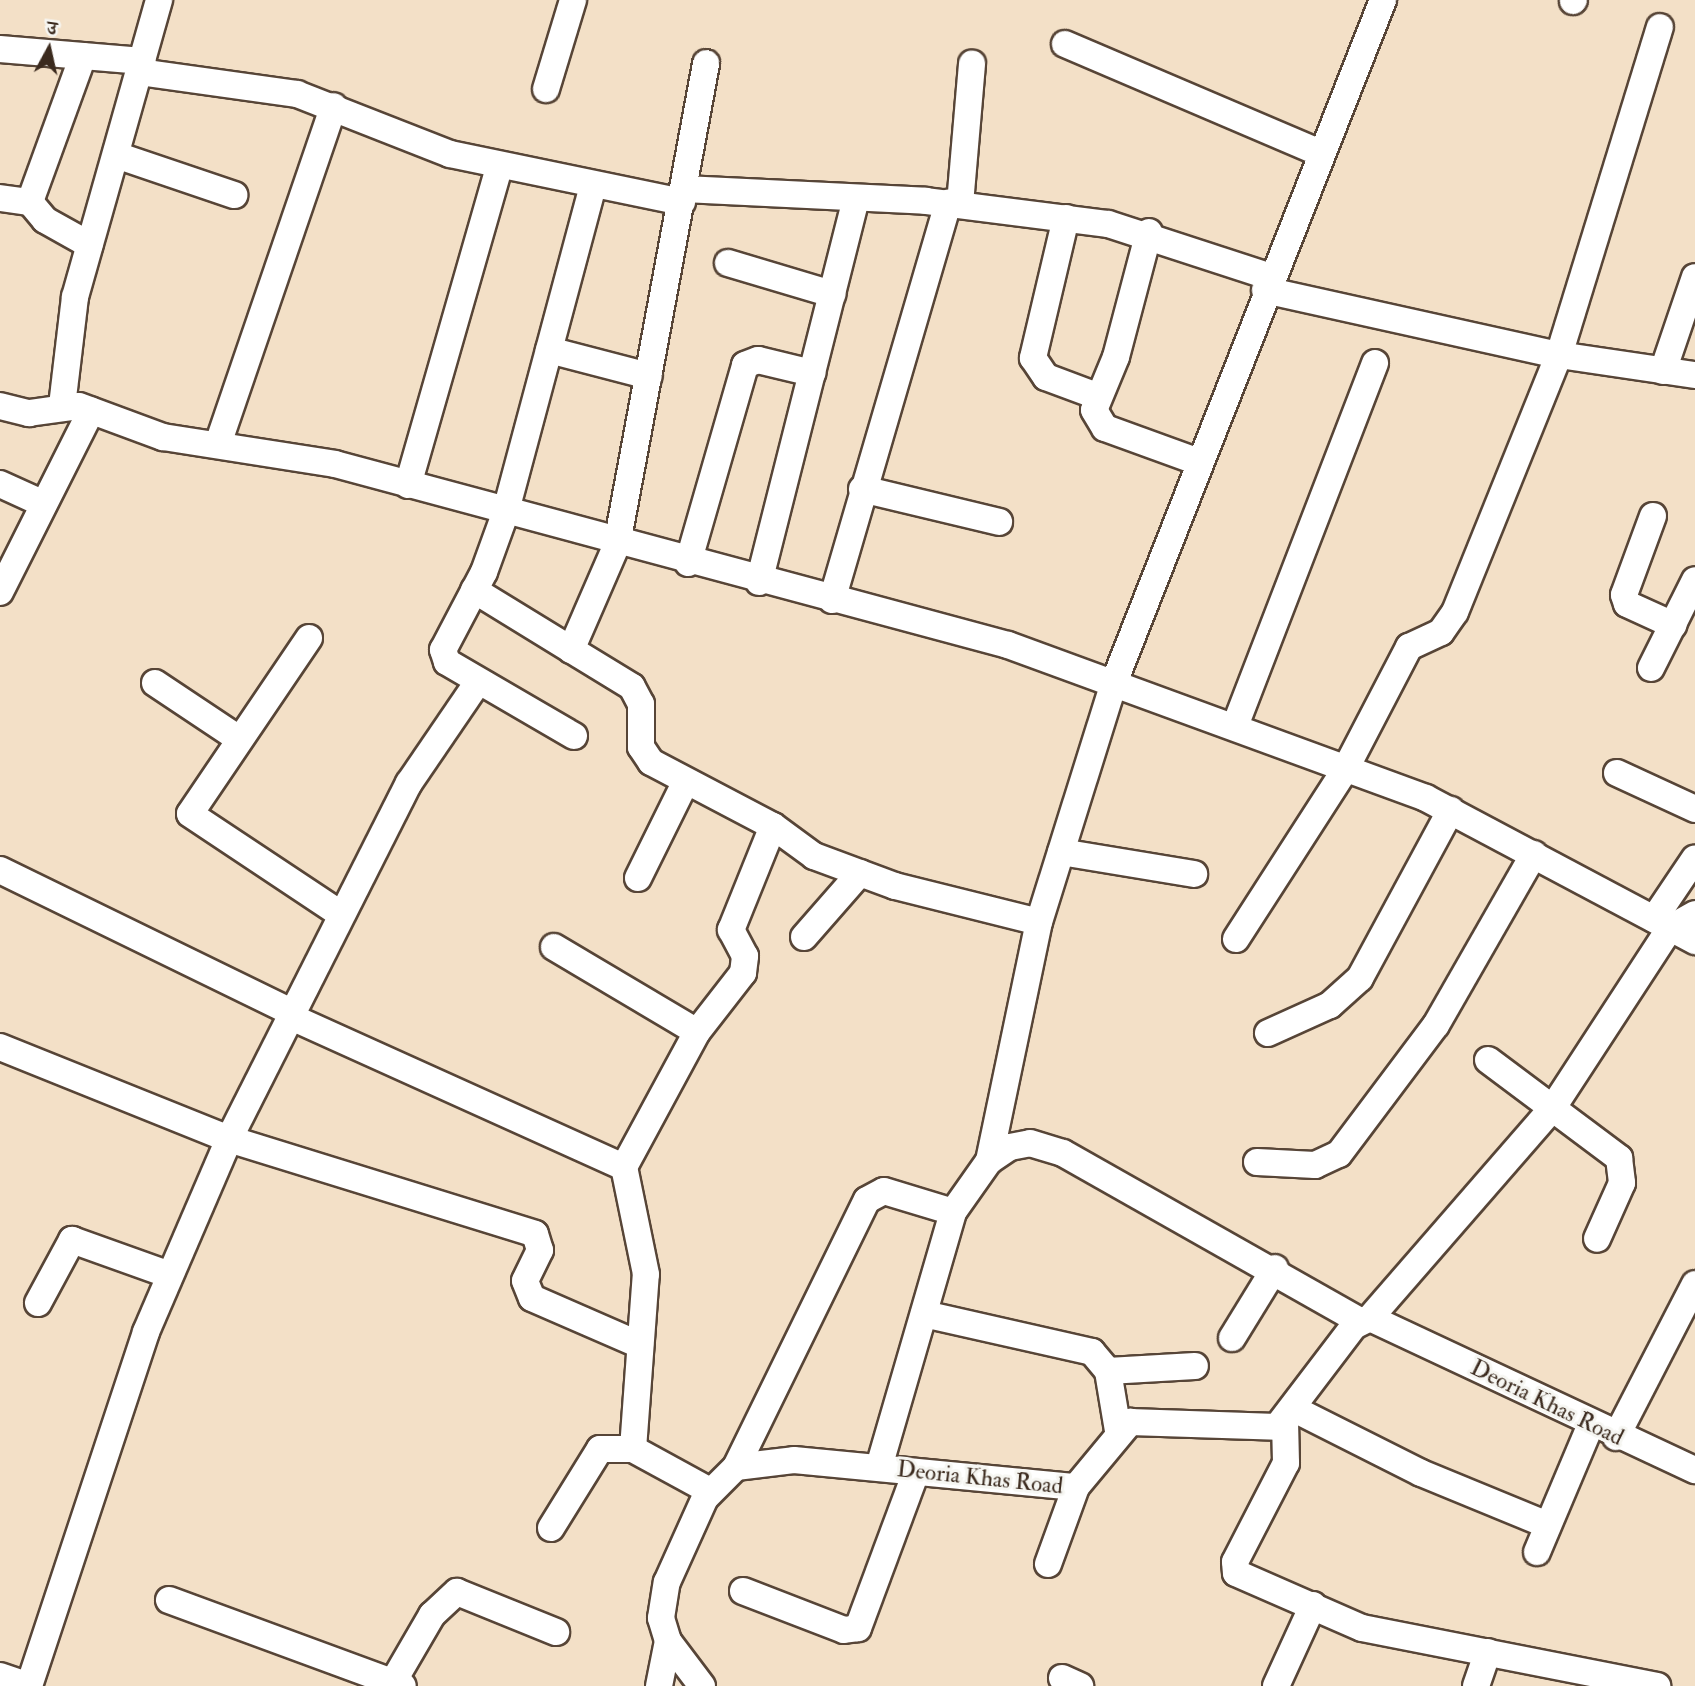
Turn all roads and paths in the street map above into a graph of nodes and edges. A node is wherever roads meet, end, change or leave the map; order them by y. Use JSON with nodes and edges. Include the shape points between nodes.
{"nodes":[{"id":1,"x":159,"y":0,"type":"edge"},
{"id":2,"x":573,"y":0,"type":"edge"},
{"id":3,"x":1381,"y":1,"type":"edge"},
{"id":4,"x":1660,"y":27,"type":"dead end"},
{"id":5,"x":1065,"y":44,"type":"dead end"},
{"id":6,"x":0,"y":49,"type":"edge"},
{"id":7,"x":83,"y":56,"type":"junction"},
{"id":8,"x":706,"y":63,"type":"dead end"},
{"id":9,"x":972,"y":64,"type":"dead end"},
{"id":10,"x":141,"y":67,"type":"junction"},
{"id":11,"x":546,"y":89,"type":"dead end"},
{"id":12,"x":334,"y":106,"type":"junction"},
{"id":13,"x":1321,"y":153,"type":"junction"},
{"id":14,"x":116,"y":155,"type":"junction"},
{"id":15,"x":500,"y":165,"type":"junction"},
{"id":16,"x":593,"y":185,"type":"junction"},
{"id":17,"x":234,"y":195,"type":"dead end"},
{"id":18,"x":683,"y":196,"type":"junction"},
{"id":19,"x":0,"y":198,"type":"edge"},
{"id":20,"x":856,"y":198,"type":"junction"},
{"id":21,"x":30,"y":202,"type":"junction"},
{"id":22,"x":954,"y":204,"type":"junction"},
{"id":23,"x":1066,"y":218,"type":"junction"},
{"id":24,"x":1149,"y":232,"type":"junction"},
{"id":25,"x":90,"y":245,"type":"junction"},
{"id":26,"x":728,"y":263,"type":"dead end"},
{"id":27,"x":1695,"y":277,"type":"edge"},
{"id":28,"x":1268,"y":284,"type":"junction"},
{"id":29,"x":832,"y":294,"type":"junction"},
{"id":30,"x":549,"y":350,"type":"junction"},
{"id":31,"x":1559,"y":355,"type":"junction"},
{"id":32,"x":1375,"y":363,"type":"dead end"},
{"id":33,"x":1663,"y":371,"type":"junction"},
{"id":34,"x":812,"y":373,"type":"junction"},
{"id":35,"x":1695,"y":375,"type":"edge"},
{"id":36,"x":649,"y":376,"type":"junction"},
{"id":37,"x":1097,"y":396,"type":"junction"},
{"id":38,"x":0,"y":405,"type":"edge"},
{"id":39,"x":62,"y":406,"type":"junction"},
{"id":40,"x":91,"y":411,"type":"junction"},
{"id":41,"x":218,"y":444,"type":"junction"},
{"id":42,"x":1199,"y":462,"type":"junction"},
{"id":43,"x":0,"y":484,"type":"edge"},
{"id":44,"x":408,"y":485,"type":"junction"},
{"id":45,"x":862,"y":489,"type":"junction"},
{"id":46,"x":44,"y":504,"type":"junction"},
{"id":47,"x":505,"y":514,"type":"junction"},
{"id":48,"x":1653,"y":516,"type":"dead end"},
{"id":49,"x":999,"y":523,"type":"dead end"},
{"id":50,"x":617,"y":544,"type":"junction"},
{"id":51,"x":688,"y":563,"type":"junction"},
{"id":52,"x":1695,"y":580,"type":"edge"},
{"id":53,"x":760,"y":582,"type":"junction"},
{"id":54,"x":474,"y":590,"type":"junction"},
{"id":55,"x":0,"y":592,"type":"edge"},
{"id":56,"x":832,"y":600,"type":"junction"},
{"id":57,"x":1673,"y":625,"type":"junction"},
{"id":58,"x":309,"y":638,"type":"dead end"},
{"id":59,"x":571,"y":650,"type":"junction"},
{"id":60,"x":1651,"y":668,"type":"dead end"},
{"id":61,"x":1115,"y":680,"type":"junction"},
{"id":62,"x":478,"y":682,"type":"junction"},
{"id":63,"x":155,"y":683,"type":"dead end"},
{"id":64,"x":1235,"y":726,"type":"junction"},
{"id":65,"x":574,"y":736,"type":"dead end"},
{"id":66,"x":239,"y":739,"type":"junction"},
{"id":67,"x":1345,"y":770,"type":"junction"},
{"id":68,"x":1617,"y":773,"type":"dead end"},
{"id":69,"x":686,"y":780,"type":"junction"},
{"id":70,"x":1695,"y":809,"type":"edge"},
{"id":71,"x":1451,"y":810,"type":"junction"},
{"id":72,"x":773,"y":826,"type":"junction"},
{"id":73,"x":1061,"y":852,"type":"junction"},
{"id":74,"x":1534,"y":854,"type":"junction"},
{"id":75,"x":1695,"y":858,"type":"edge"},
{"id":76,"x":0,"y":870,"type":"edge"},
{"id":77,"x":860,"y":873,"type":"junction"},
{"id":78,"x":1194,"y":874,"type":"dead end"},
{"id":79,"x":638,"y":877,"type":"dead end"},
{"id":80,"x":339,"y":913,"type":"junction"},
{"id":81,"x":1695,"y":914,"type":"edge"},
{"id":82,"x":1039,"y":922,"type":"junction"},
{"id":83,"x":1662,"y":924,"type":"junction"},
{"id":84,"x":804,"y":937,"type":"dead end"},
{"id":85,"x":1236,"y":939,"type":"dead end"},
{"id":86,"x":1695,"y":941,"type":"edge"},
{"id":87,"x":555,"y":947,"type":"dead end"},
{"id":88,"x":290,"y":1014,"type":"junction"},
{"id":89,"x":697,"y":1032,"type":"junction"},
{"id":90,"x":1268,"y":1033,"type":"dead end"},
{"id":91,"x":0,"y":1047,"type":"edge"},
{"id":92,"x":1488,"y":1060,"type":"dead end"},
{"id":93,"x":1552,"y":1109,"type":"junction"},
{"id":94,"x":229,"y":1139,"type":"junction"},
{"id":95,"x":989,"y":1161,"type":"junction"},
{"id":96,"x":1256,"y":1162,"type":"dead end"},
{"id":97,"x":624,"y":1167,"type":"junction"},
{"id":98,"x":953,"y":1212,"type":"junction"},
{"id":99,"x":1597,"y":1239,"type":"dead end"},
{"id":100,"x":1275,"y":1268,"type":"junction"},
{"id":101,"x":170,"y":1275,"type":"junction"},
{"id":102,"x":1695,"y":1284,"type":"edge"},
{"id":103,"x":38,"y":1303,"type":"dead end"},
{"id":104,"x":924,"y":1314,"type":"junction"},
{"id":105,"x":1365,"y":1319,"type":"junction"},
{"id":106,"x":1232,"y":1338,"type":"dead end"},
{"id":107,"x":640,"y":1345,"type":"junction"},
{"id":108,"x":1195,"y":1366,"type":"dead end"},
{"id":109,"x":1108,"y":1371,"type":"junction"},
{"id":110,"x":1289,"y":1415,"type":"junction"},
{"id":111,"x":1591,"y":1424,"type":"junction"},
{"id":112,"x":1118,"y":1431,"type":"junction"},
{"id":113,"x":1616,"y":1437,"type":"junction"},
{"id":114,"x":633,"y":1449,"type":"junction"},
{"id":115,"x":736,"y":1467,"type":"junction"},
{"id":116,"x":879,"y":1468,"type":"junction"},
{"id":117,"x":1695,"y":1470,"type":"edge"},
{"id":118,"x":916,"y":1472,"type":"junction"},
{"id":119,"x":1076,"y":1487,"type":"junction"},
{"id":120,"x":710,"y":1491,"type":"junction"},
{"id":121,"x":1548,"y":1525,"type":"junction"},
{"id":122,"x":551,"y":1528,"type":"dead end"},
{"id":123,"x":1536,"y":1552,"type":"dead end"},
{"id":124,"x":1048,"y":1563,"type":"dead end"},
{"id":125,"x":743,"y":1591,"type":"dead end"},
{"id":126,"x":169,"y":1600,"type":"dead end"},
{"id":127,"x":1313,"y":1605,"type":"junction"},
{"id":128,"x":556,"y":1632,"type":"dead end"},
{"id":129,"x":668,"y":1641,"type":"junction"},
{"id":130,"x":1488,"y":1651,"type":"junction"},
{"id":131,"x":0,"y":1676,"type":"edge"},
{"id":132,"x":343,"y":1676,"type":"edge"},
{"id":133,"x":1609,"y":1681,"type":"edge"},
{"id":134,"x":398,"y":1684,"type":"edge"},
{"id":135,"x":29,"y":1686,"type":"edge"},
{"id":136,"x":659,"y":1686,"type":"edge"},
{"id":137,"x":702,"y":1686,"type":"edge"},
{"id":138,"x":1276,"y":1686,"type":"edge"},
{"id":139,"x":1476,"y":1686,"type":"edge"},
{"id":140,"x":1657,"y":1686,"type":"edge"}],
"edges":[{"from":1,"to":10,"type":"street"},
{"from":2,"to":11,"type":"street"},
{"from":3,"to":13,"type":"street"},
{"from":4,"to":31,"type":"street"},
{"from":5,"to":13,"type":"street"},
{"from":6,"to":7,"type":"street"},
{"from":7,"to":10,"type":"street"},
{"from":7,"to":21,"type":"street"},
{"from":8,"to":18,"type":"street"},
{"from":9,"to":22,"type":"street"},
{"from":10,"to":12,"type":"street","via":[[297,94]]},
{"from":10,"to":14,"type":"street"},
{"from":12,"to":15,"type":"street","via":[[450,154]]},
{"from":12,"to":41,"type":"street"},
{"from":13,"to":28,"type":"street"},
{"from":14,"to":17,"type":"street"},
{"from":14,"to":25,"type":"street"},
{"from":15,"to":16,"type":"street"},
{"from":15,"to":44,"type":"street"},
{"from":16,"to":18,"type":"street"},
{"from":16,"to":30,"type":"street"},
{"from":18,"to":20,"type":"street"},
{"from":18,"to":36,"type":"street"},
{"from":19,"to":21,"type":"street"},
{"from":20,"to":22,"type":"street"},
{"from":20,"to":29,"type":"street"},
{"from":21,"to":25,"type":"street","via":[[45,220]]},
{"from":22,"to":23,"type":"street"},
{"from":22,"to":45,"type":"street"},
{"from":23,"to":24,"type":"street"},
{"from":23,"to":37,"type":"street","via":[[1033,358],[1046,377]]},
{"from":24,"to":28,"type":"street"},
{"from":24,"to":37,"type":"street","via":[[1116,357]]},
{"from":25,"to":39,"type":"street","via":[[64,348]]},
{"from":26,"to":29,"type":"street"},
{"from":27,"to":33,"type":"street"},
{"from":28,"to":31,"type":"street"},
{"from":28,"to":42,"type":"street"},
{"from":29,"to":34,"type":"street"},
{"from":30,"to":36,"type":"street"},
{"from":30,"to":47,"type":"street"},
{"from":31,"to":33,"type":"street"},
{"from":31,"to":67,"type":"street","via":[[1455,612],[1441,632],[1409,647]]},
{"from":32,"to":64,"type":"street"},
{"from":33,"to":35,"type":"street"},
{"from":34,"to":51,"type":"street","via":[[758,360],[745,365]]},
{"from":34,"to":53,"type":"street"},
{"from":36,"to":50,"type":"street"},
{"from":37,"to":42,"type":"street","via":[[1094,410],[1105,428]]},
{"from":38,"to":39,"type":"street","via":[[29,413]]},
{"from":39,"to":40,"type":"street"},
{"from":40,"to":41,"type":"street","via":[[163,437]]},
{"from":40,"to":46,"type":"street"},
{"from":41,"to":44,"type":"street"},
{"from":42,"to":61,"type":"street"},
{"from":43,"to":46,"type":"street"},
{"from":44,"to":47,"type":"street"},
{"from":45,"to":49,"type":"street"},
{"from":45,"to":56,"type":"street"},
{"from":46,"to":55,"type":"street"},
{"from":47,"to":50,"type":"street"},
{"from":47,"to":54,"type":"street"},
{"from":48,"to":57,"type":"street","via":[[1624,595],[1627,604]]},
{"from":50,"to":51,"type":"street"},
{"from":50,"to":59,"type":"street"},
{"from":51,"to":53,"type":"street"},
{"from":52,"to":57,"type":"street"},
{"from":53,"to":56,"type":"street"},
{"from":54,"to":59,"type":"street"},
{"from":54,"to":62,"type":"street","via":[[443,655]]},
{"from":56,"to":61,"type":"street"},
{"from":57,"to":60,"type":"street"},
{"from":58,"to":66,"type":"street"},
{"from":59,"to":69,"type":"street","via":[[632,687],[641,704],[643,755]]},
{"from":61,"to":64,"type":"street"},
{"from":61,"to":73,"type":"street"},
{"from":62,"to":65,"type":"street"},
{"from":62,"to":80,"type":"street","via":[[409,783]]},
{"from":63,"to":66,"type":"street"},
{"from":64,"to":67,"type":"street"},
{"from":66,"to":80,"type":"street","via":[[191,814]]},
{"from":67,"to":71,"type":"street"},
{"from":67,"to":85,"type":"street"},
{"from":68,"to":70,"type":"street"},
{"from":69,"to":72,"type":"street"},
{"from":69,"to":79,"type":"street"},
{"from":71,"to":74,"type":"street"},
{"from":71,"to":90,"type":"street","via":[[1360,978],[1330,1006]]},
{"from":72,"to":77,"type":"street","via":[[814,856]]},
{"from":72,"to":89,"type":"street","via":[[732,930],[747,964]]},
{"from":73,"to":78,"type":"street"},
{"from":73,"to":82,"type":"street"},
{"from":74,"to":83,"type":"street"},
{"from":74,"to":96,"type":"street","via":[[1436,1025],[1339,1154],[1315,1165]]},
{"from":75,"to":83,"type":"street"},
{"from":76,"to":88,"type":"street"},
{"from":77,"to":82,"type":"street"},
{"from":77,"to":84,"type":"street"},
{"from":80,"to":88,"type":"street"},
{"from":81,"to":83,"type":"street"},
{"from":82,"to":95,"type":"street"},
{"from":83,"to":86,"type":"street"},
{"from":83,"to":93,"type":"street"},
{"from":87,"to":89,"type":"street"},
{"from":88,"to":94,"type":"street"},
{"from":88,"to":97,"type":"street"},
{"from":89,"to":97,"type":"street"},
{"from":91,"to":94,"type":"street"},
{"from":92,"to":93,"type":"street"},
{"from":93,"to":99,"type":"street","via":[[1623,1168]]},
{"from":93,"to":105,"type":"street"},
{"from":94,"to":101,"type":"street"},
{"from":94,"to":107,"type":"street","via":[[535,1234],[540,1250],[525,1281],[531,1298]]},
{"from":95,"to":98,"type":"street"},
{"from":95,"to":100,"type":"street","name":"Deoria Khas Road","via":[[1030,1143],[1063,1153]]},
{"from":97,"to":107,"type":"street","via":[[646,1275]]},
{"from":98,"to":104,"type":"street"},
{"from":98,"to":115,"type":"street","via":[[884,1191],[867,1200]]},
{"from":100,"to":105,"type":"street","name":"Deoria Khas Road"},
{"from":100,"to":106,"type":"street"},
{"from":101,"to":103,"type":"street","via":[[72,1240]]},
{"from":101,"to":135,"type":"street"},
{"from":102,"to":113,"type":"street"},
{"from":104,"to":109,"type":"street","via":[[1082,1347]]},
{"from":104,"to":116,"type":"street"},
{"from":105,"to":110,"type":"street"},
{"from":105,"to":111,"type":"street","name":"Deoria Khas Road"},
{"from":107,"to":114,"type":"street"},
{"from":108,"to":109,"type":"street"},
{"from":109,"to":112,"type":"street"},
{"from":110,"to":112,"type":"street","via":[[1268,1429],[1143,1419]]},
{"from":110,"to":121,"type":"street"},
{"from":110,"to":127,"type":"street","via":[[1286,1463],[1234,1568]]},
{"from":111,"to":113,"type":"street","name":"Deoria Khas Road"},
{"from":111,"to":121,"type":"street"},
{"from":112,"to":119,"type":"street","name":"Deoria Khas Road"},
{"from":113,"to":117,"type":"street","name":"Deoria Khas Road"},
{"from":114,"to":120,"type":"street"},
{"from":114,"to":122,"type":"street","via":[[600,1449],[590,1457],[564,1514]]},
{"from":115,"to":116,"type":"street","name":"Deoria Khas Road","via":[[794,1460]]},
{"from":115,"to":120,"type":"street"},
{"from":116,"to":118,"type":"street","name":"Deoria Khas Road"},
{"from":118,"to":119,"type":"street","name":"Deoria Khas Road"},
{"from":118,"to":125,"type":"street","via":[[858,1628],[844,1629]]},
{"from":119,"to":124,"type":"street"},
{"from":120,"to":129,"type":"street","via":[[667,1582],[661,1618]]},
{"from":121,"to":123,"type":"street"},
{"from":126,"to":132,"type":"street"},
{"from":127,"to":130,"type":"street","via":[[1363,1628]]},
{"from":127,"to":138,"type":"street"},
{"from":128,"to":134,"type":"street","via":[[457,1592],[432,1615]]},
{"from":129,"to":136,"type":"street"},
{"from":129,"to":137,"type":"street"},
{"from":130,"to":133,"type":"street"},
{"from":130,"to":139,"type":"street"},
{"from":131,"to":135,"type":"street"},
{"from":132,"to":134,"type":"street"},
{"from":133,"to":140,"type":"street"}]}
